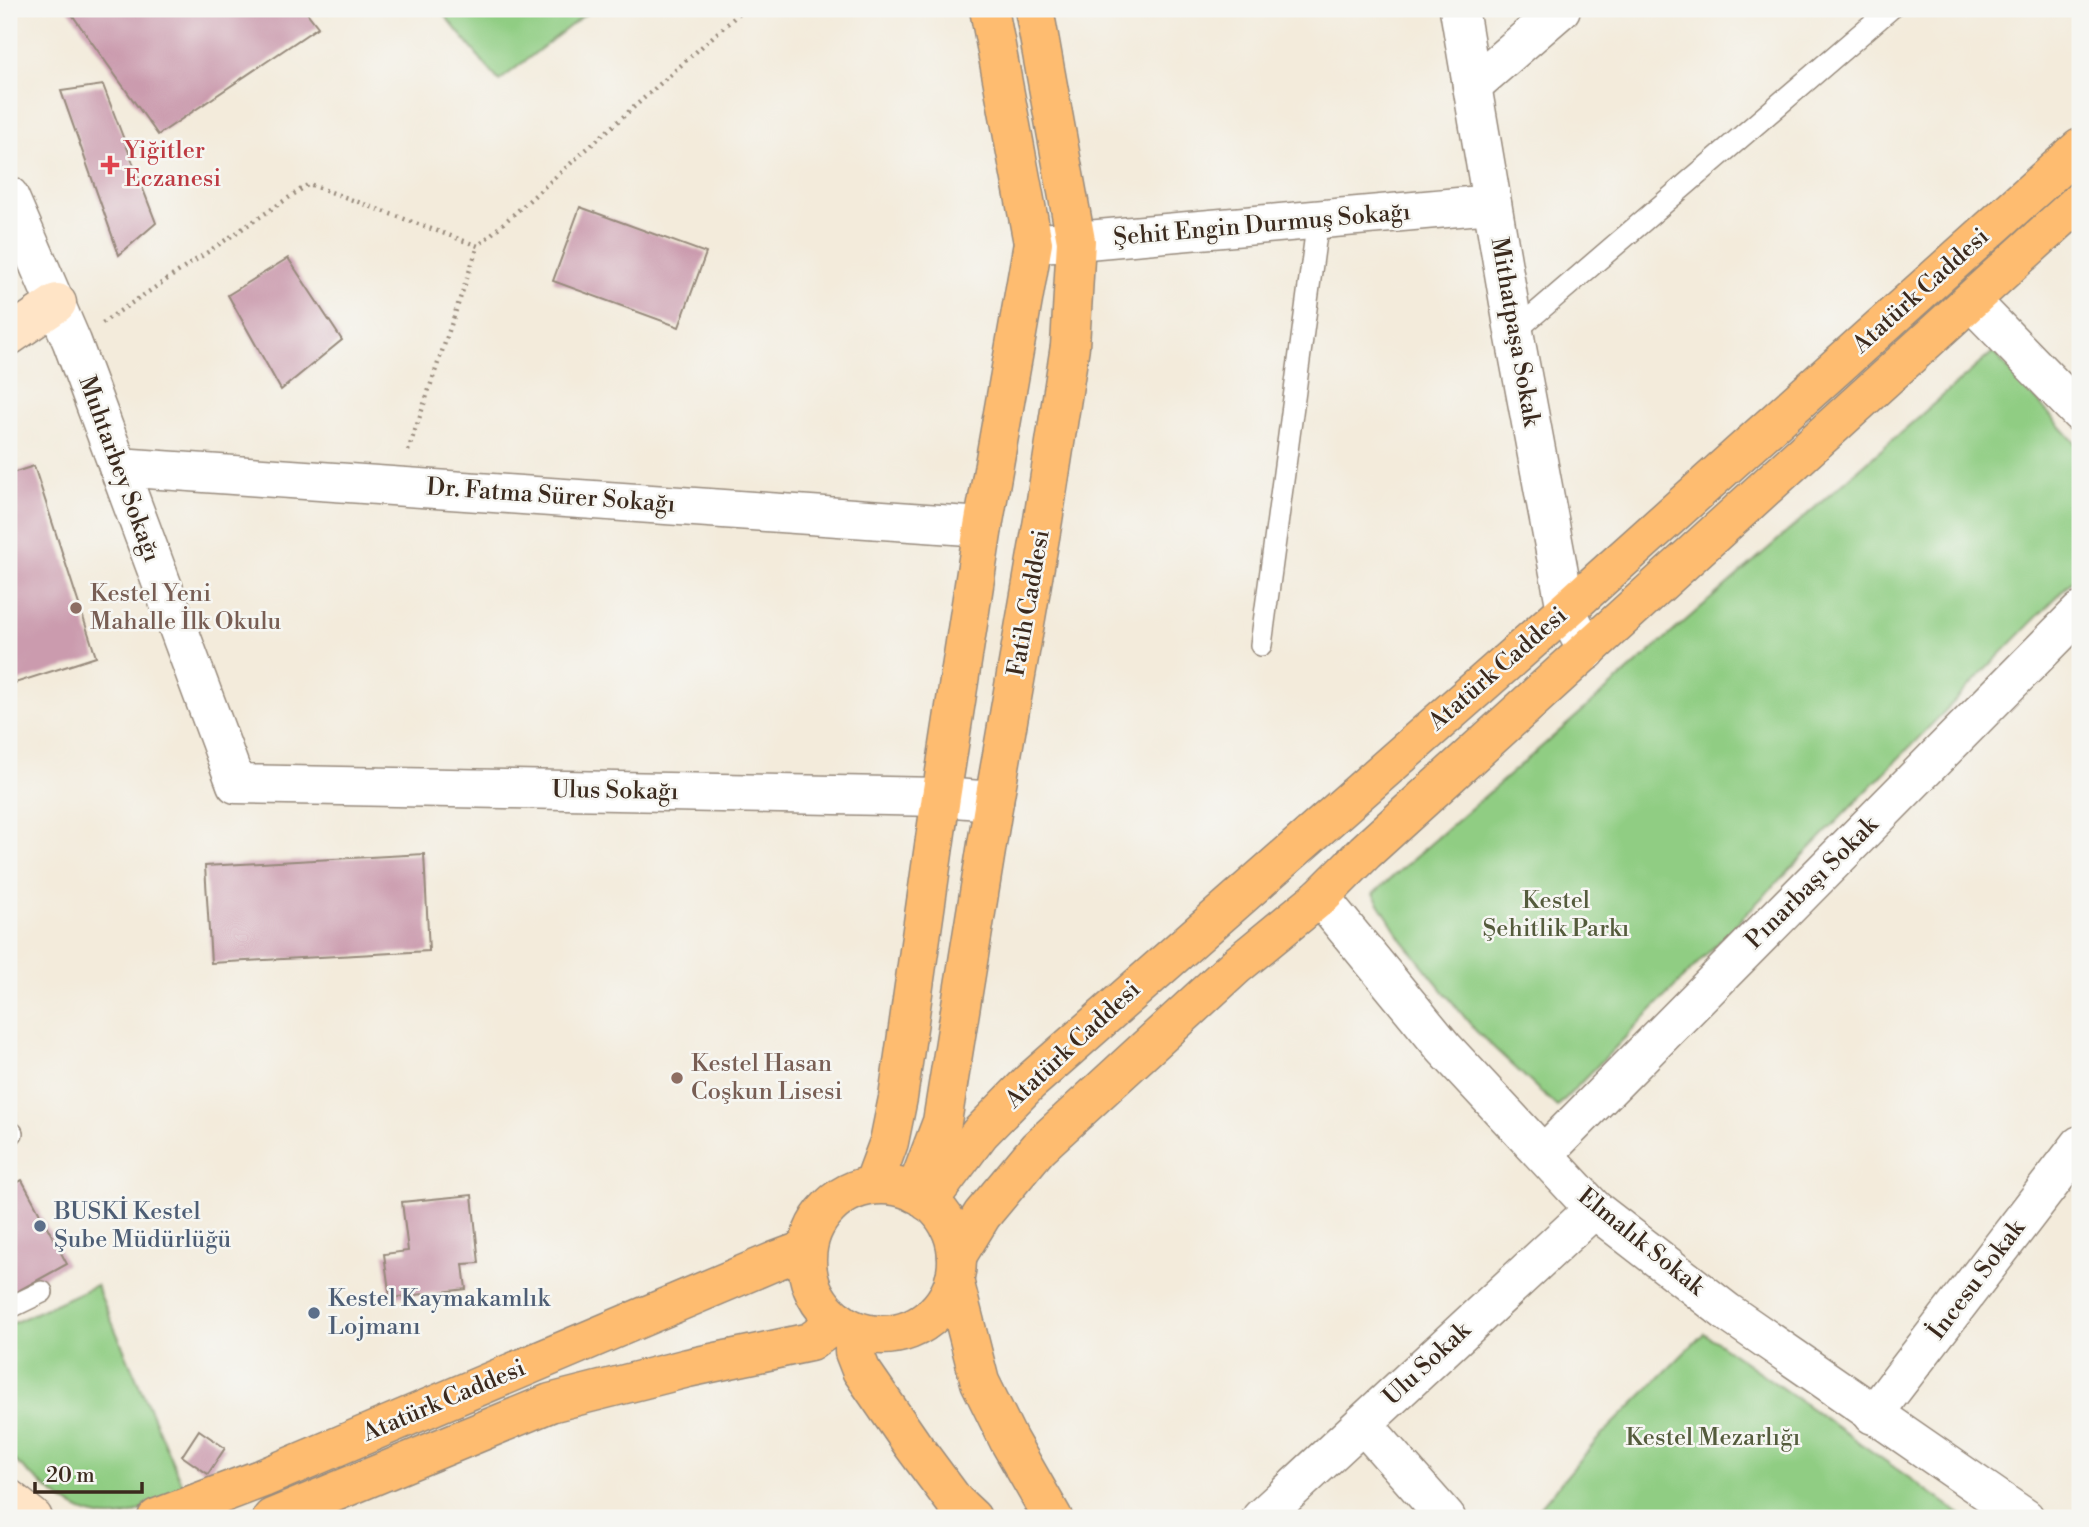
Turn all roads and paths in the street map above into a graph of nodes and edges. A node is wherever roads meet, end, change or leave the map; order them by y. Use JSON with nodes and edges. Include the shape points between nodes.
{"nodes":[{"id":1,"x":744,"y":9,"type":"edge"},
{"id":2,"x":989,"y":9,"type":"edge"},
{"id":3,"x":1034,"y":9,"type":"edge"},
{"id":4,"x":1459,"y":9,"type":"edge"},
{"id":5,"x":1562,"y":9,"type":"edge"},
{"id":6,"x":1890,"y":9,"type":"edge"},
{"id":7,"x":1472,"y":86,"type":"junction"},
{"id":8,"x":2080,"y":148,"type":"edge"},
{"id":9,"x":9,"y":196,"type":"edge"},
{"id":10,"x":2080,"y":201,"type":"edge"},
{"id":11,"x":1492,"y":204,"type":"junction"},
{"id":12,"x":1318,"y":219,"type":"junction"},
{"id":13,"x":1076,"y":241,"type":"junction"},
{"id":14,"x":1033,"y":243,"type":"junction"},
{"id":15,"x":478,"y":246,"type":"junction"},
{"id":16,"x":1971,"y":301,"type":"junction"},
{"id":17,"x":57,"y":303,"type":"junction"},
{"id":18,"x":1514,"y":332,"type":"junction"},
{"id":19,"x":9,"y":336,"type":"edge"},
{"id":20,"x":72,"y":342,"type":"junction"},
{"id":21,"x":2080,"y":413,"type":"edge"},
{"id":22,"x":118,"y":467,"type":"junction"},
{"id":23,"x":396,"y":485,"type":"junction"},
{"id":24,"x":984,"y":527,"type":"junction"},
{"id":25,"x":1566,"y":610,"type":"junction"},
{"id":26,"x":2080,"y":612,"type":"edge"},
{"id":27,"x":1261,"y":645,"type":"dead end"},
{"id":28,"x":1587,"y":651,"type":"junction"},
{"id":29,"x":236,"y":784,"type":"joint"},
{"id":30,"x":941,"y":797,"type":"junction"},
{"id":31,"x":994,"y":801,"type":"junction"},
{"id":32,"x":1320,"y":897,"type":"junction"},
{"id":33,"x":2080,"y":1145,"type":"edge"},
{"id":34,"x":1544,"y":1154,"type":"junction"},
{"id":35,"x":873,"y":1185,"type":"junction"},
{"id":36,"x":921,"y":1197,"type":"junction"},
{"id":37,"x":1594,"y":1209,"type":"junction"},
{"id":38,"x":807,"y":1249,"type":"junction"},
{"id":39,"x":956,"y":1268,"type":"junction"},
{"id":40,"x":42,"y":1292,"type":"dead end"},
{"id":41,"x":9,"y":1308,"type":"edge"},
{"id":42,"x":846,"y":1326,"type":"junction"},
{"id":43,"x":1873,"y":1415,"type":"junction"},
{"id":44,"x":1363,"y":1424,"type":"junction"},
{"id":45,"x":263,"y":1478,"type":"junction"},
{"id":46,"x":9,"y":1499,"type":"edge"},
{"id":47,"x":275,"y":1517,"type":"edge"},
{"id":48,"x":33,"y":1518,"type":"edge"},
{"id":49,"x":157,"y":1518,"type":"edge"},
{"id":50,"x":972,"y":1518,"type":"edge"},
{"id":51,"x":1053,"y":1518,"type":"edge"},
{"id":52,"x":1261,"y":1518,"type":"edge"},
{"id":53,"x":1447,"y":1518,"type":"edge"},
{"id":54,"x":2025,"y":1518,"type":"edge"}],
"edges":[{"from":1,"to":15,"type":"path"},
{"from":2,"to":14,"type":"main road"},
{"from":3,"to":13,"type":"main road","name":"Fatih Caddesi"},
{"from":4,"to":7,"type":"street","name":"Mithatpaşa Sokak"},
{"from":5,"to":7,"type":"street"},
{"from":6,"to":18,"type":"lane"},
{"from":7,"to":11,"type":"street","name":"Mithatpaşa Sokak"},
{"from":8,"to":25,"type":"main road","name":"Atatürk Caddesi"},
{"from":9,"to":17,"type":"street","name":"Muhtarbey Sokağı"},
{"from":10,"to":16,"type":"main road","name":"Atatürk Caddesi"},
{"from":11,"to":12,"type":"street","name":"Şehit Engin Durmuş Sokağı"},
{"from":11,"to":18,"type":"street","name":"Mithatpaşa Sokak"},
{"from":12,"to":13,"type":"street","name":"Şehit Engin Durmuş Sokağı"},
{"from":12,"to":27,"type":"lane"},
{"from":13,"to":14,"type":"street","name":"Şehit Engin Durmuş Sokağı"},
{"from":13,"to":31,"type":"main road","name":"Fatih Caddesi","via":[[1070,346]]},
{"from":14,"to":24,"type":"main road"},
{"from":15,"to":20,"type":"path","via":[[309,184]]},
{"from":15,"to":23,"type":"path"},
{"from":16,"to":21,"type":"street"},
{"from":16,"to":28,"type":"main road","name":"Atatürk Caddesi"},
{"from":17,"to":19,"type":"main road"},
{"from":17,"to":20,"type":"street","name":"Muhtarbey Sokağı"},
{"from":18,"to":25,"type":"street","name":"Mithatpaşa Sokak"},
{"from":20,"to":22,"type":"street","name":"Muhtarbey Sokağı"},
{"from":22,"to":23,"type":"street","name":"Dr. Fatma Sürer Sokağı"},
{"from":22,"to":29,"type":"street","name":"Muhtarbey Sokağı"},
{"from":23,"to":24,"type":"street","name":"Dr. Fatma Sürer Sokağı"},
{"from":24,"to":30,"type":"main road"},
{"from":25,"to":28,"type":"street","name":"Mithatpaşa Sokak"},
{"from":25,"to":36,"type":"main road","name":"Atatürk Caddesi","via":[[1030,1082]]},
{"from":26,"to":34,"type":"street","name":"Pınarbaşı Sokak"},
{"from":28,"to":32,"type":"main road","name":"Atatürk Caddesi"},
{"from":29,"to":30,"type":"street","name":"Ulus Sokağı"},
{"from":30,"to":31,"type":"street","name":"Ulus Sokağı"},
{"from":30,"to":35,"type":"main road","via":[[898,1098],[889,1142]]},
{"from":31,"to":36,"type":"main road","name":"Fatih Caddesi","via":[[942,1122]]},
{"from":32,"to":34,"type":"street","name":"Elmalık Sokak","via":[[1444,1048]]},
{"from":32,"to":39,"type":"main road","name":"Atatürk Caddesi","via":[[1236,967],[1038,1148],[982,1215]]},
{"from":33,"to":43,"type":"street","name":"İncesu Sokak"},
{"from":34,"to":37,"type":"street","name":"Elmalık Sokak"},
{"from":35,"to":36,"type":"main road","via":[[898,1186]]},
{"from":35,"to":38,"type":"main road","via":[[829,1205],[815,1225]]},
{"from":36,"to":39,"type":"main road","via":[[939,1211],[952,1231]]},
{"from":37,"to":43,"type":"street","name":"Elmalık Sokak","via":[[1727,1312]]},
{"from":37,"to":44,"type":"street","name":"Ulu Sokak"},
{"from":38,"to":42,"type":"main road","via":[[807,1275],[816,1298]]},
{"from":38,"to":45,"type":"main road","name":"Atatürk Caddesi"},
{"from":39,"to":42,"type":"main road","via":[[944,1303],[926,1321],[904,1332],[878,1335]]},
{"from":39,"to":51,"type":"main road","via":[[980,1382]]},
{"from":40,"to":41,"type":"lane"},
{"from":42,"to":47,"type":"main road","name":"Atatürk Caddesi","via":[[810,1342],[550,1404]]},
{"from":42,"to":50,"type":"main road","via":[[862,1370],[919,1454]]},
{"from":43,"to":54,"type":"street","name":"Elmalık Sokak"},
{"from":44,"to":52,"type":"street","name":"Ulu Sokak"},
{"from":44,"to":53,"type":"street"},
{"from":45,"to":47,"type":"main road"},
{"from":45,"to":49,"type":"main road","name":"Atatürk Caddesi"},
{"from":46,"to":48,"type":"main road"}]}
